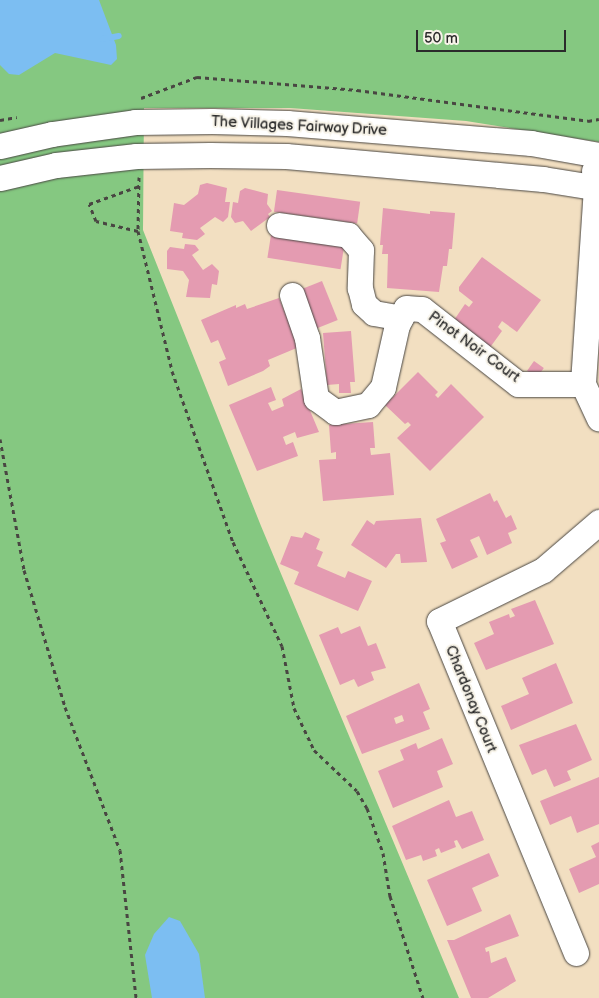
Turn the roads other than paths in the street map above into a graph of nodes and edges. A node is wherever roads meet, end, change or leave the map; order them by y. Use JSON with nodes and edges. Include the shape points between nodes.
{"nodes":[{"id":1,"x":0,"y":146,"type":"edge"},
{"id":2,"x":595,"y":155,"type":"edge"},
{"id":3,"x":0,"y":178,"type":"edge"},
{"id":4,"x":598,"y":187,"type":"edge"},
{"id":5,"x":279,"y":224,"type":"dead end"},
{"id":6,"x":292,"y":294,"type":"dead end"},
{"id":7,"x":401,"y":318,"type":"junction"},
{"id":8,"x":584,"y":384,"type":"junction"},
{"id":9,"x":599,"y":418,"type":"edge"},
{"id":10,"x":599,"y":522,"type":"edge"},
{"id":11,"x":576,"y":953,"type":"dead end"}],
"edges":[{"from":1,"to":2,"type":"street","name":"The Villages Fairway Drive","via":[[52,134],[135,122],[212,120],[521,142]]},
{"from":2,"to":4,"type":"street"},
{"from":3,"to":4,"type":"street","name":"The Villages Fairway Drive","via":[[56,165],[136,156],[286,156],[543,179]]},
{"from":4,"to":8,"type":"street"},
{"from":5,"to":7,"type":"street","via":[[348,235],[361,250],[360,288],[364,304],[374,313]]},
{"from":6,"to":7,"type":"street","via":[[307,338],[316,398],[335,412],[368,405],[383,387]]},
{"from":7,"to":8,"type":"street","name":"Pinot Noir Court","via":[[406,308],[422,310],[518,384]]},
{"from":8,"to":9,"type":"street"},
{"from":10,"to":11,"type":"street","name":"Chardonay Court","via":[[543,570],[439,621]]}]}
